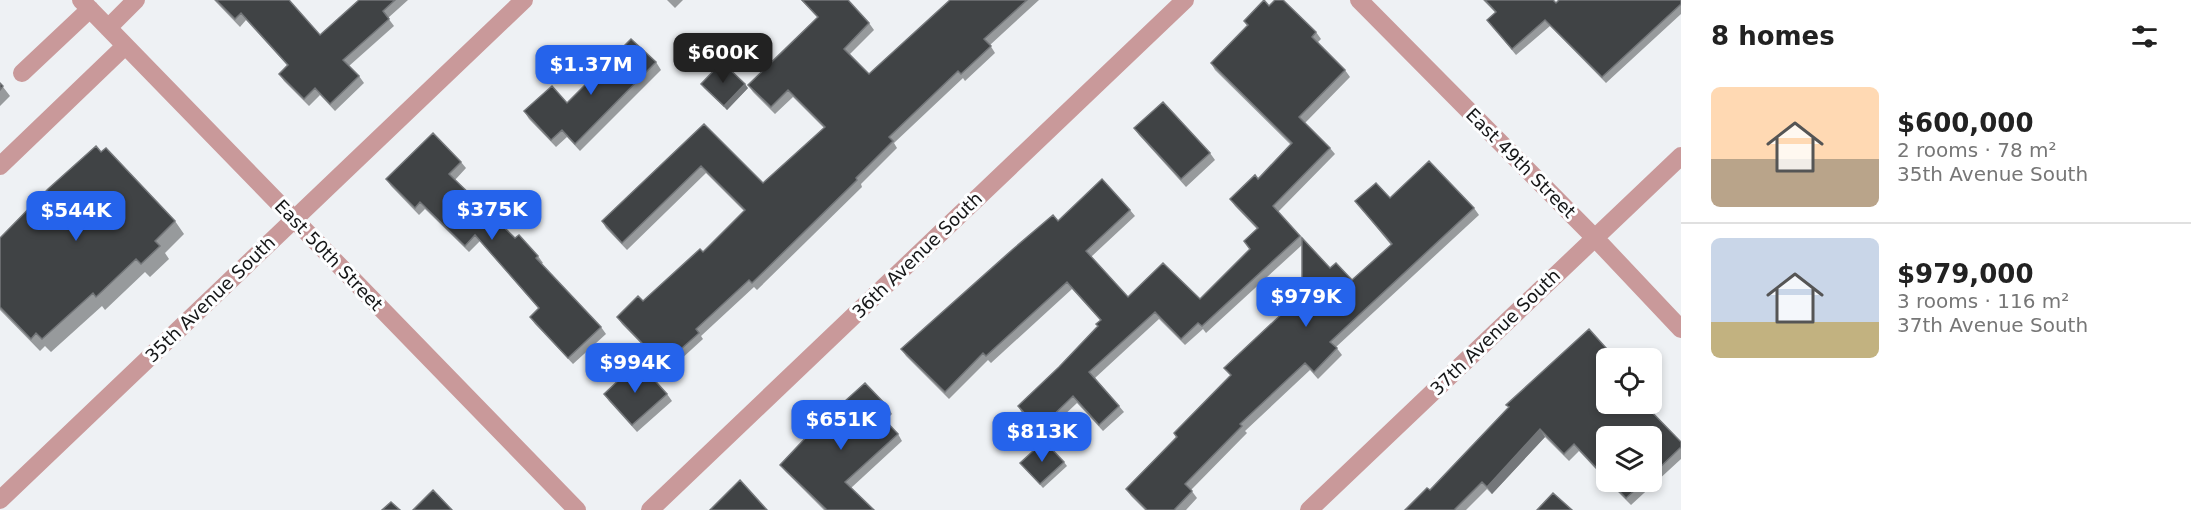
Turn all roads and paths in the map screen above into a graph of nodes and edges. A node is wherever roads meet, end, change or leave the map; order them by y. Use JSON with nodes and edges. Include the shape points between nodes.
{"nodes":[{"id":1,"x":136,"y":0,"type":"edge"},
{"id":2,"x":524,"y":0,"type":"edge"},
{"id":3,"x":1185,"y":0,"type":"edge"},
{"id":4,"x":1359,"y":0,"type":"edge"},
{"id":5,"x":85,"y":5,"type":"edge"},
{"id":6,"x":108,"y":28,"type":"junction"},
{"id":7,"x":125,"y":46,"type":"junction"},
{"id":8,"x":22,"y":73,"type":"dead end"},
{"id":9,"x":1681,"y":156,"type":"edge"},
{"id":10,"x":0,"y":166,"type":"edge"},
{"id":11,"x":294,"y":219,"type":"junction"},
{"id":12,"x":1594,"y":237,"type":"junction"},
{"id":13,"x":1681,"y":329,"type":"edge"},
{"id":14,"x":0,"y":500,"type":"edge"},
{"id":15,"x":577,"y":510,"type":"edge"},
{"id":16,"x":650,"y":510,"type":"edge"},
{"id":17,"x":1309,"y":510,"type":"edge"}],
"edges":[{"from":1,"to":6,"type":"street"},
{"from":2,"to":11,"type":"street","name":"35th Avenue South"},
{"from":3,"to":16,"type":"street","name":"36th Avenue South"},
{"from":4,"to":12,"type":"street","name":"East 49th Street"},
{"from":5,"to":6,"type":"street","name":"East 50th Street"},
{"from":5,"to":8,"type":"street"},
{"from":6,"to":7,"type":"street","name":"East 50th Street"},
{"from":7,"to":10,"type":"street"},
{"from":7,"to":11,"type":"street","name":"East 50th Street"},
{"from":9,"to":12,"type":"street","name":"37th Avenue South"},
{"from":11,"to":14,"type":"street","name":"35th Avenue South"},
{"from":11,"to":15,"type":"street","name":"East 50th Street"},
{"from":12,"to":13,"type":"street","name":"East 49th Street"},
{"from":12,"to":17,"type":"street","name":"37th Avenue South"}]}
